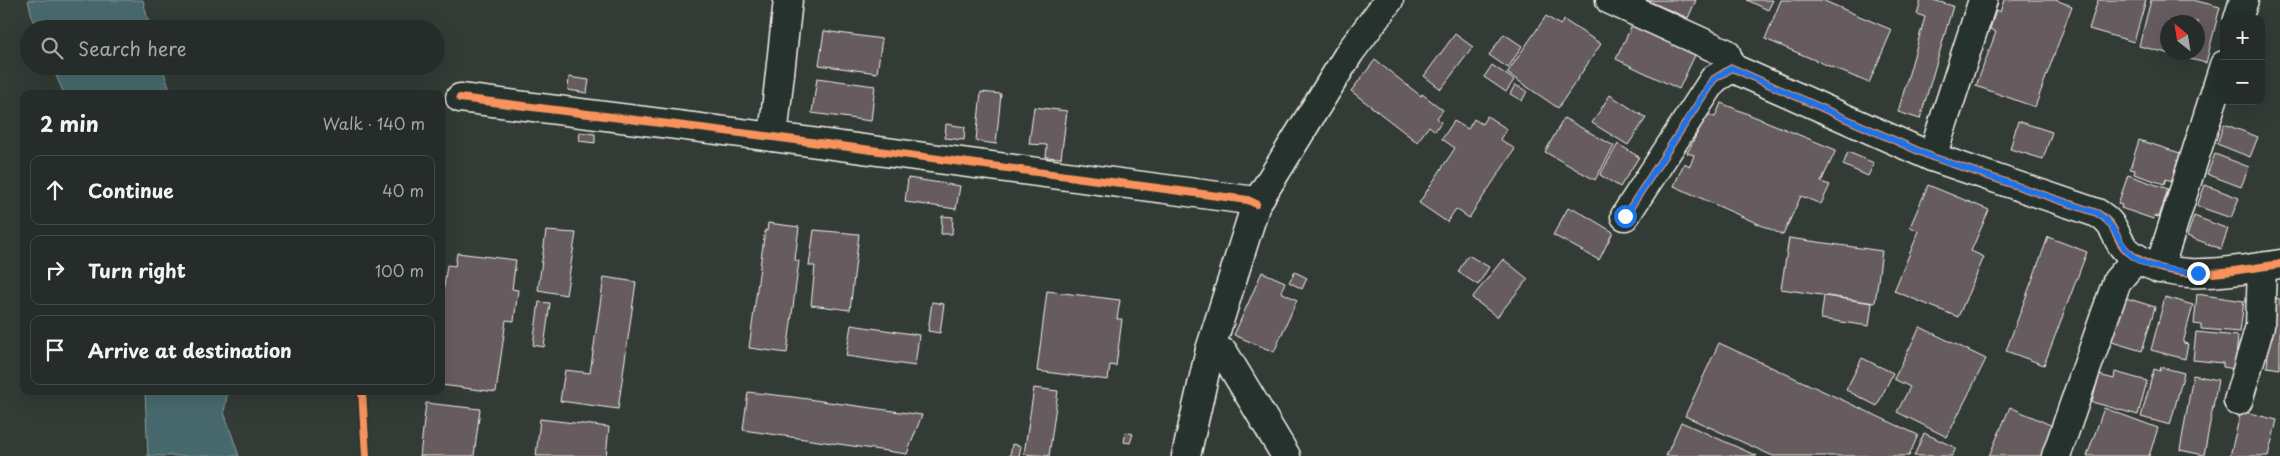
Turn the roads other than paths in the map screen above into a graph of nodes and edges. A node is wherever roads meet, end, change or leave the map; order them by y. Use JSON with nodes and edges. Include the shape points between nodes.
{"nodes":[{"id":1,"x":788,"y":0,"type":"edge"},
{"id":2,"x":1389,"y":0,"type":"edge"},
{"id":3,"x":1610,"y":0,"type":"edge"},
{"id":4,"x":1983,"y":0,"type":"edge"},
{"id":5,"x":2244,"y":0,"type":"edge"},
{"id":6,"x":2239,"y":15,"type":"edge"},
{"id":7,"x":1732,"y":68,"type":"junction"},
{"id":8,"x":2220,"y":75,"type":"edge"},
{"id":9,"x":460,"y":98,"type":"dead end"},
{"id":10,"x":773,"y":137,"type":"junction"},
{"id":11,"x":1932,"y":157,"type":"junction"},
{"id":12,"x":1256,"y":204,"type":"junction"},
{"id":13,"x":1625,"y":216,"type":"dead end"},
{"id":14,"x":2148,"y":263,"type":"junction"},
{"id":15,"x":2271,"y":265,"type":"edge"},
{"id":16,"x":1210,"y":350,"type":"junction"},
{"id":17,"x":2238,"y":401,"type":"dead end"},
{"id":18,"x":1186,"y":456,"type":"edge"},
{"id":19,"x":1286,"y":456,"type":"edge"},
{"id":20,"x":2056,"y":456,"type":"edge"}],
"edges":[{"from":1,"to":10,"type":"street"},
{"from":2,"to":12,"type":"street","via":[[1350,52]]},
{"from":3,"to":7,"type":"street","via":[[1726,53]]},
{"from":4,"to":11,"type":"street"},
{"from":5,"to":6,"type":"street"},
{"from":7,"to":11,"type":"street"},
{"from":7,"to":13,"type":"street","via":[[1714,79]]},
{"from":8,"to":14,"type":"street"},
{"from":9,"to":10,"type":"street"},
{"from":10,"to":12,"type":"street","via":[[1248,200]]},
{"from":11,"to":14,"type":"street","via":[[2097,213],[2108,220],[2126,250]]},
{"from":12,"to":16,"type":"street"},
{"from":14,"to":15,"type":"street","via":[[2198,273]]},
{"from":14,"to":20,"type":"street","via":[[2117,281]]},
{"from":15,"to":17,"type":"street","via":[[2260,326]]},
{"from":16,"to":18,"type":"street"},
{"from":16,"to":19,"type":"street","via":[[1224,353]]}]}
